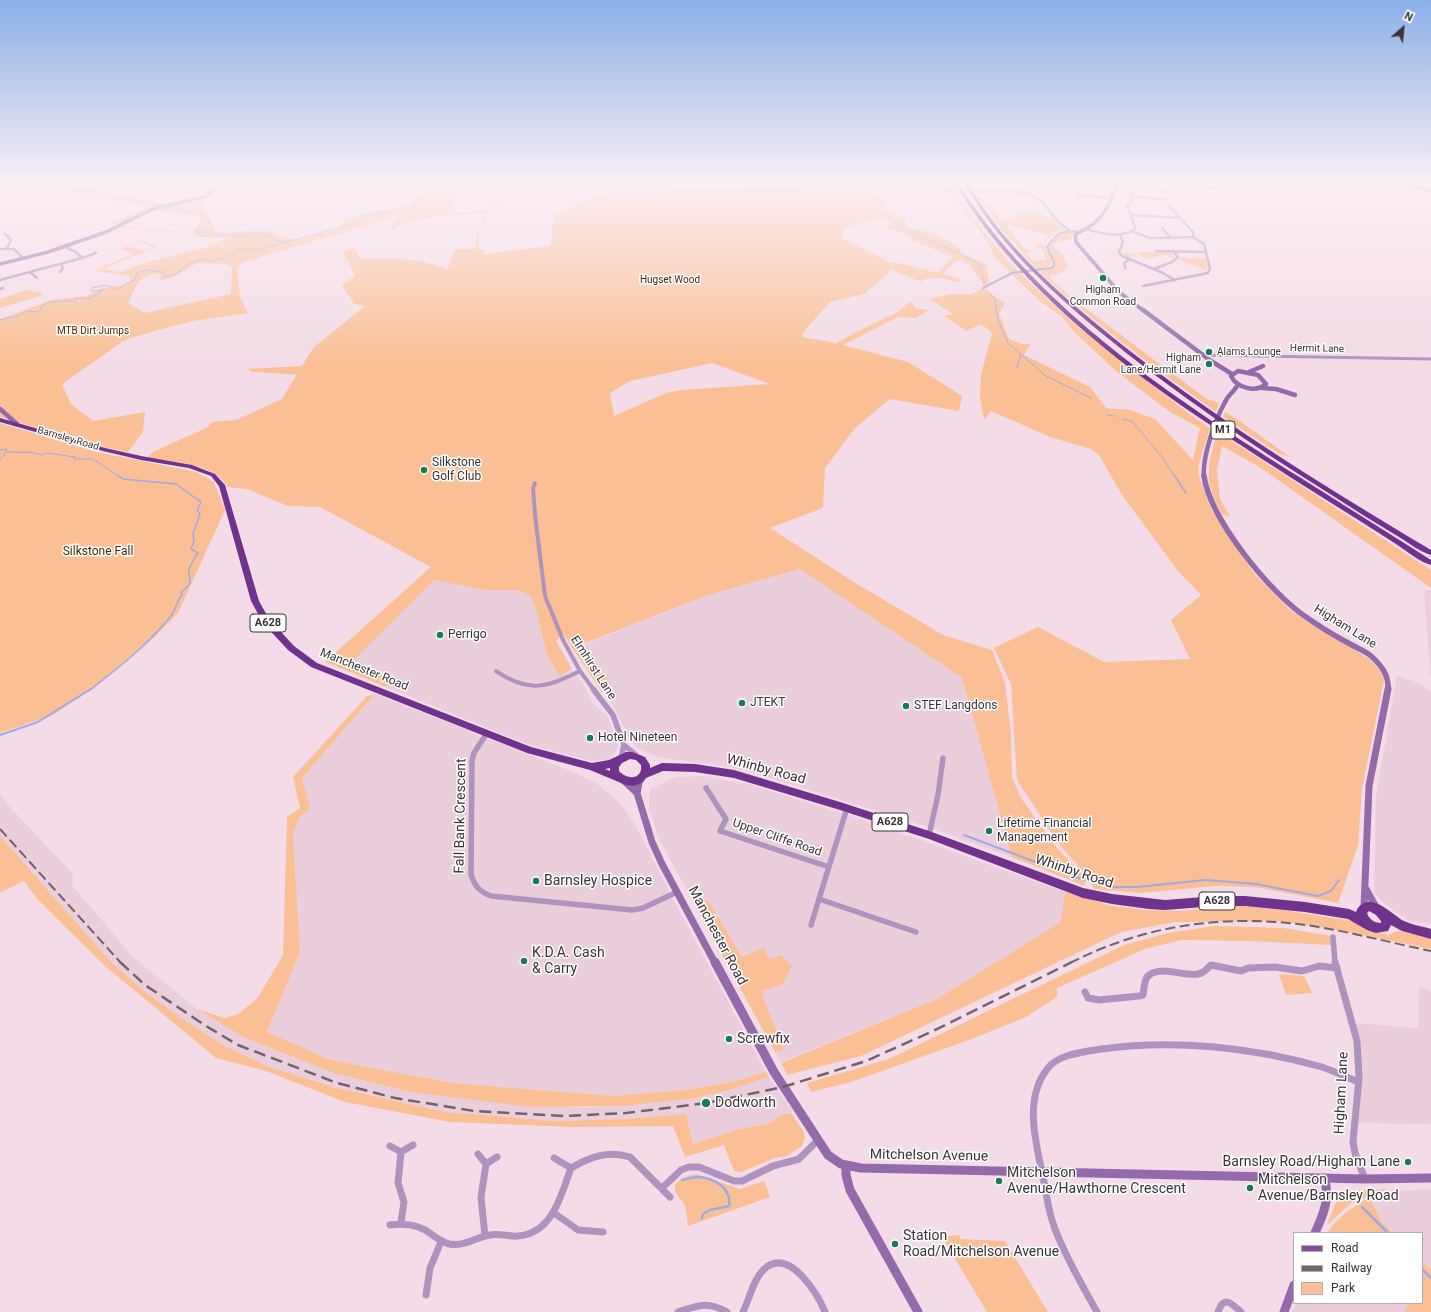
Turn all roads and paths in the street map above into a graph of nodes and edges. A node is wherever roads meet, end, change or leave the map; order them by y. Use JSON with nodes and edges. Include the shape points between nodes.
{"nodes":[{"id":1,"x":10,"y":242,"type":"edge"},
{"id":2,"x":75,"y":242,"type":"edge"},
{"id":3,"x":999,"y":242,"type":"edge"},
{"id":4,"x":1007,"y":242,"type":"edge"},
{"id":5,"x":1051,"y":242,"type":"edge"},
{"id":6,"x":1076,"y":242,"type":"edge"},
{"id":7,"x":1123,"y":242,"type":"edge"},
{"id":8,"x":1201,"y":242,"type":"edge"},
{"id":9,"x":64,"y":246,"type":"junction"},
{"id":10,"x":7,"y":248,"type":"junction"},
{"id":11,"x":0,"y":249,"type":"edge"},
{"id":12,"x":1156,"y":251,"type":"dead end"},
{"id":13,"x":1173,"y":251,"type":"junction"},
{"id":14,"x":1205,"y":252,"type":"junction"},
{"id":15,"x":94,"y":253,"type":"dead end"},
{"id":16,"x":23,"y":258,"type":"junction"},
{"id":17,"x":82,"y":258,"type":"junction"},
{"id":18,"x":1129,"y":260,"type":"junction"},
{"id":19,"x":0,"y":264,"type":"edge"},
{"id":20,"x":61,"y":264,"type":"junction"},
{"id":21,"x":1125,"y":268,"type":"dead end"},
{"id":22,"x":66,"y":269,"type":"dead end"},
{"id":23,"x":1154,"y":269,"type":"junction"},
{"id":24,"x":30,"y":272,"type":"junction"},
{"id":25,"x":37,"y":276,"type":"dead end"},
{"id":26,"x":0,"y":280,"type":"edge"},
{"id":27,"x":1175,"y":280,"type":"junction"},
{"id":28,"x":1143,"y":286,"type":"dead end"},
{"id":29,"x":983,"y":288,"type":"dead end"},
{"id":30,"x":1203,"y":355,"type":"junction"},
{"id":31,"x":1431,"y":359,"type":"edge"},
{"id":32,"x":1214,"y":363,"type":"junction"},
{"id":33,"x":1238,"y":371,"type":"junction"},
{"id":34,"x":1249,"y":372,"type":"junction"},
{"id":35,"x":1232,"y":374,"type":"junction"},
{"id":36,"x":1260,"y":376,"type":"junction"},
{"id":37,"x":1265,"y":381,"type":"junction"},
{"id":38,"x":1238,"y":384,"type":"junction"},
{"id":39,"x":1252,"y":388,"type":"junction"},
{"id":40,"x":1261,"y":388,"type":"junction"},
{"id":41,"x":1230,"y":395,"type":"junction"},
{"id":42,"x":0,"y":409,"type":"edge"},
{"id":43,"x":0,"y":420,"type":"edge"},
{"id":44,"x":17,"y":424,"type":"junction"},
{"id":45,"x":142,"y":458,"type":"joint"},
{"id":46,"x":535,"y":482,"type":"dead end"},
{"id":47,"x":1407,"y":543,"type":"junction"},
{"id":48,"x":1431,"y":552,"type":"edge"},
{"id":49,"x":1431,"y":563,"type":"edge"},
{"id":50,"x":496,"y":671,"type":"dead end"},
{"id":51,"x":580,"y":671,"type":"junction"},
{"id":52,"x":487,"y":733,"type":"junction"},
{"id":53,"x":624,"y":745,"type":"junction"},
{"id":54,"x":641,"y":758,"type":"junction"},
{"id":55,"x":943,"y":758,"type":"dead end"},
{"id":56,"x":620,"y":759,"type":"junction"},
{"id":57,"x":592,"y":767,"type":"junction"},
{"id":58,"x":662,"y":767,"type":"junction"},
{"id":59,"x":642,"y":777,"type":"junction"},
{"id":60,"x":622,"y":780,"type":"junction"},
{"id":61,"x":706,"y":788,"type":"dead end"},
{"id":62,"x":637,"y":793,"type":"junction"},
{"id":63,"x":847,"y":808,"type":"junction"},
{"id":64,"x":929,"y":834,"type":"junction"},
{"id":65,"x":829,"y":867,"type":"junction"},
{"id":66,"x":1366,"y":889,"type":"junction"},
{"id":67,"x":677,"y":892,"type":"junction"},
{"id":68,"x":819,"y":899,"type":"junction"},
{"id":69,"x":1363,"y":908,"type":"junction"},
{"id":70,"x":1379,"y":911,"type":"junction"},
{"id":71,"x":1349,"y":914,"type":"junction"},
{"id":72,"x":811,"y":926,"type":"dead end"},
{"id":73,"x":1371,"y":926,"type":"junction"},
{"id":74,"x":1402,"y":926,"type":"junction"},
{"id":75,"x":1384,"y":927,"type":"junction"},
{"id":76,"x":916,"y":932,"type":"dead end"},
{"id":77,"x":1431,"y":934,"type":"edge"},
{"id":78,"x":1333,"y":937,"type":"dead end"},
{"id":79,"x":1337,"y":968,"type":"junction"},
{"id":80,"x":1085,"y":992,"type":"dead end"},
{"id":81,"x":1358,"y":1082,"type":"junction"},
{"id":82,"x":818,"y":1140,"type":"junction"},
{"id":83,"x":413,"y":1145,"type":"dead end"},
{"id":84,"x":390,"y":1146,"type":"dead end"},
{"id":85,"x":401,"y":1152,"type":"junction"},
{"id":86,"x":478,"y":1154,"type":"dead end"},
{"id":87,"x":497,"y":1157,"type":"dead end"},
{"id":88,"x":554,"y":1158,"type":"dead end"},
{"id":89,"x":486,"y":1164,"type":"junction"},
{"id":90,"x":846,"y":1166,"type":"junction"},
{"id":91,"x":571,"y":1168,"type":"junction"},
{"id":92,"x":1041,"y":1172,"type":"junction"},
{"id":93,"x":1324,"y":1178,"type":"junction"},
{"id":94,"x":1431,"y":1178,"type":"edge"},
{"id":95,"x":1365,"y":1179,"type":"junction"},
{"id":96,"x":662,"y":1188,"type":"junction"},
{"id":97,"x":670,"y":1197,"type":"dead end"},
{"id":98,"x":554,"y":1213,"type":"junction"},
{"id":99,"x":401,"y":1223,"type":"junction"},
{"id":100,"x":390,"y":1225,"type":"dead end"},
{"id":101,"x":603,"y":1232,"type":"dead end"},
{"id":102,"x":1315,"y":1232,"type":"edge"},
{"id":103,"x":485,"y":1236,"type":"junction"},
{"id":104,"x":441,"y":1242,"type":"junction"},
{"id":105,"x":1293,"y":1288,"type":"edge"},
{"id":106,"x":426,"y":1295,"type":"dead end"},
{"id":107,"x":678,"y":1312,"type":"edge"},
{"id":108,"x":727,"y":1312,"type":"edge"},
{"id":109,"x":743,"y":1312,"type":"edge"},
{"id":110,"x":825,"y":1312,"type":"edge"},
{"id":111,"x":918,"y":1312,"type":"edge"},
{"id":112,"x":1097,"y":1312,"type":"edge"},
{"id":113,"x":1218,"y":1312,"type":"edge"},
{"id":114,"x":1240,"y":1312,"type":"edge"},
{"id":115,"x":1284,"y":1312,"type":"edge"}],
"edges":[{"from":1,"to":10,"type":"street"},
{"from":2,"to":9,"type":"street"},
{"from":3,"to":47,"type":"highway","number":"M1","via":[[1021,269],[1064,310],[1155,384],[1237,440]]},
{"from":4,"to":47,"type":"highway","number":"M1","via":[[1039,276],[1114,342],[1259,446]]},
{"from":5,"to":29,"type":"street","via":[[1047,247],[1054,266],[1043,270],[1012,273]]},
{"from":6,"to":30,"type":"street","via":[[1112,286]]},
{"from":7,"to":18,"type":"street","via":[[1119,252]]},
{"from":8,"to":14,"type":"street"},
{"from":9,"to":16,"type":"street"},
{"from":9,"to":17,"type":"street"},
{"from":10,"to":11,"type":"street"},
{"from":10,"to":16,"type":"street","via":[[14,249]]},
{"from":12,"to":13,"type":"street"},
{"from":13,"to":14,"type":"street"},
{"from":13,"to":23,"type":"street","via":[[1178,257],[1176,260]]},
{"from":14,"to":27,"type":"street","via":[[1210,268],[1208,272]]},
{"from":15,"to":17,"type":"street"},
{"from":16,"to":19,"type":"street"},
{"from":17,"to":20,"type":"street"},
{"from":18,"to":21,"type":"street","via":[[1124,263]]},
{"from":18,"to":23,"type":"street"},
{"from":20,"to":22,"type":"street","via":[[61,271]]},
{"from":20,"to":24,"type":"street"},
{"from":23,"to":27,"type":"street"},
{"from":24,"to":25,"type":"street"},
{"from":24,"to":26,"type":"street"},
{"from":27,"to":28,"type":"street"},
{"from":30,"to":31,"type":"street","name":"Hermit Lane"},
{"from":30,"to":32,"type":"street"},
{"from":32,"to":33,"type":"street"},
{"from":32,"to":35,"type":"street"},
{"from":33,"to":34,"type":"street"},
{"from":33,"to":35,"type":"street"},
{"from":34,"to":36,"type":"street"},
{"from":34,"to":36,"type":"street","via":[[1263,366]]},
{"from":35,"to":38,"type":"street","via":[[1231,378]]},
{"from":36,"to":37,"type":"street"},
{"from":37,"to":40,"type":"street","via":[[1266,384]]},
{"from":37,"to":40,"type":"street","via":[[1295,395],[1276,389]]},
{"from":38,"to":39,"type":"street"},
{"from":38,"to":41,"type":"street"},
{"from":39,"to":40,"type":"street"},
{"from":39,"to":41,"type":"street"},
{"from":41,"to":66,"type":"street","name":"Higham Lane","via":[[1222,410],[1204,462],[1204,477],[1216,510],[1258,572],[1286,602],[1370,656],[1383,668],[1388,679],[1367,798]]},
{"from":42,"to":44,"type":"street","name":"Barnsley Road"},
{"from":43,"to":44,"type":"highway","number":"A628"},
{"from":44,"to":45,"type":"highway","name":"Barnsley Road","number":"A628"},
{"from":45,"to":52,"type":"highway","name":"Manchester Road","number":"A628","via":[[190,466],[218,479],[222,485],[255,601],[266,621],[291,648],[314,664]]},
{"from":46,"to":51,"type":"street","name":"Elmhirst Lane","via":[[535,516],[545,596],[562,640]]},
{"from":47,"to":48,"type":"highway","number":"M1"},
{"from":47,"to":49,"type":"highway","number":"M1"},
{"from":50,"to":51,"type":"street","via":[[507,680],[535,687],[566,679]]},
{"from":51,"to":53,"type":"street","name":"Elmhirst Lane","via":[[613,715]]},
{"from":52,"to":57,"type":"highway","name":"Manchester Road","number":"A628","via":[[547,756]]},
{"from":52,"to":67,"type":"street","name":"Fall Bank Crescent","via":[[474,752],[472,761],[471,874],[479,890],[491,896],[632,910],[643,908]]},
{"from":53,"to":54,"type":"street"},
{"from":53,"to":56,"type":"street"},
{"from":54,"to":56,"type":"highway","name":"Manchester Road","number":"A628","via":[[629,755]]},
{"from":54,"to":58,"type":"highway","name":"Whinby Road","number":"A628"},
{"from":54,"to":59,"type":"highway","name":"Manchester Road","via":[[646,766]]},
{"from":55,"to":64,"type":"street"},
{"from":56,"to":57,"type":"highway","name":"Manchester Road","number":"A628","via":[[611,764]]},
{"from":56,"to":60,"type":"highway","via":[[614,769]]},
{"from":57,"to":60,"type":"highway","name":"Manchester Road","number":"A628"},
{"from":58,"to":59,"type":"highway","name":"Whinby Road","number":"A628"},
{"from":58,"to":63,"type":"highway","name":"Whinby Road","number":"A628","via":[[695,768],[734,774]]},
{"from":59,"to":60,"type":"highway","number":"A628","via":[[632,782]]},
{"from":59,"to":62,"type":"street","name":"Manchester Road"},
{"from":60,"to":62,"type":"street","name":"Manchester Road"},
{"from":61,"to":65,"type":"street","name":"Upper Cliffe Road","via":[[726,819],[720,831]]},
{"from":62,"to":67,"type":"street","name":"Manchester Road","via":[[652,842]]},
{"from":63,"to":64,"type":"highway","name":"Whinby Road","number":"A628"},
{"from":63,"to":65,"type":"street","name":"Upper Cliffe Road"},
{"from":64,"to":71,"type":"highway","name":"Whinby Road","number":"A628","via":[[1064,886],[1112,899],[1164,905],[1245,900]]},
{"from":65,"to":68,"type":"street","name":"Upper Cliffe Road"},
{"from":66,"to":69,"type":"street","name":"Higham Lane"},
{"from":66,"to":70,"type":"street"},
{"from":67,"to":82,"type":"street","name":"Manchester Road","via":[[774,1072]]},
{"from":68,"to":72,"type":"street","name":"Upper Cliffe Road"},
{"from":68,"to":76,"type":"street"},
{"from":69,"to":70,"type":"highway","name":"Whinby Road","number":"A628","via":[[1370,906]]},
{"from":69,"to":71,"type":"highway"},
{"from":69,"to":73,"type":"highway","via":[[1362,917]]},
{"from":70,"to":74,"type":"highway","name":"Whinby Road","number":"A628"},
{"from":70,"to":75,"type":"highway","via":[[1387,922]]},
{"from":71,"to":73,"type":"highway","name":"Whinby Road","number":"A628"},
{"from":73,"to":75,"type":"highway","name":"Whinby Road","number":"A628"},
{"from":74,"to":75,"type":"highway","name":"Whinby Road","number":"A628"},
{"from":74,"to":77,"type":"highway","name":"Whinby Road","number":"A628"},
{"from":78,"to":79,"type":"street","name":"Higham Lane","via":[[1333,953]]},
{"from":79,"to":80,"type":"street","via":[[1319,966],[1302,971],[1275,967],[1248,968],[1241,971],[1211,965],[1198,974],[1153,972],[1145,982],[1143,995],[1139,996],[1099,1000],[1088,998]]},
{"from":79,"to":81,"type":"street","name":"Higham Lane","via":[[1357,1041]]},
{"from":81,"to":92,"type":"street","via":[[1320,1067],[1210,1048],[1104,1048],[1061,1058],[1048,1067],[1036,1090],[1035,1143]]},
{"from":81,"to":95,"type":"street","name":"Higham Lane","via":[[1353,1142]]},
{"from":82,"to":90,"type":"street","name":"Manchester Road","via":[[833,1160]]},
{"from":82,"to":96,"type":"street","via":[[798,1159],[773,1166],[742,1181],[734,1181],[699,1167],[690,1167],[681,1170]]},
{"from":83,"to":85,"type":"street"},
{"from":84,"to":85,"type":"street"},
{"from":85,"to":99,"type":"street","via":[[398,1183],[404,1202]]},
{"from":86,"to":89,"type":"street"},
{"from":87,"to":89,"type":"street"},
{"from":88,"to":91,"type":"street"},
{"from":89,"to":103,"type":"street","via":[[481,1197]]},
{"from":90,"to":92,"type":"street","name":"Mitchelson Avenue"},
{"from":90,"to":111,"type":"street","via":[[850,1190]]},
{"from":91,"to":96,"type":"street","via":[[603,1153],[614,1152],[630,1157]]},
{"from":91,"to":98,"type":"street"},
{"from":92,"to":93,"type":"street","name":"Mitchelson Avenue"},
{"from":92,"to":112,"type":"street","via":[[1057,1234]]},
{"from":93,"to":95,"type":"street"},
{"from":93,"to":102,"type":"street","via":[[1328,1186],[1327,1202]]},
{"from":94,"to":95,"type":"street"},
{"from":96,"to":97,"type":"street"},
{"from":98,"to":101,"type":"street","via":[[578,1230]]},
{"from":98,"to":103,"type":"street","via":[[540,1228],[530,1234]]},
{"from":99,"to":100,"type":"street"},
{"from":99,"to":104,"type":"street","via":[[417,1225]]},
{"from":103,"to":104,"type":"street","via":[[467,1244]]},
{"from":104,"to":106,"type":"street","via":[[430,1268]]},
{"from":105,"to":115,"type":"street"},
{"from":107,"to":108,"type":"street","via":[[707,1303]]},
{"from":109,"to":110,"type":"street","via":[[761,1273],[775,1263],[784,1264],[804,1277],[816,1291]]},
{"from":113,"to":114,"type":"street","via":[[1224,1302],[1229,1302]]}]}
